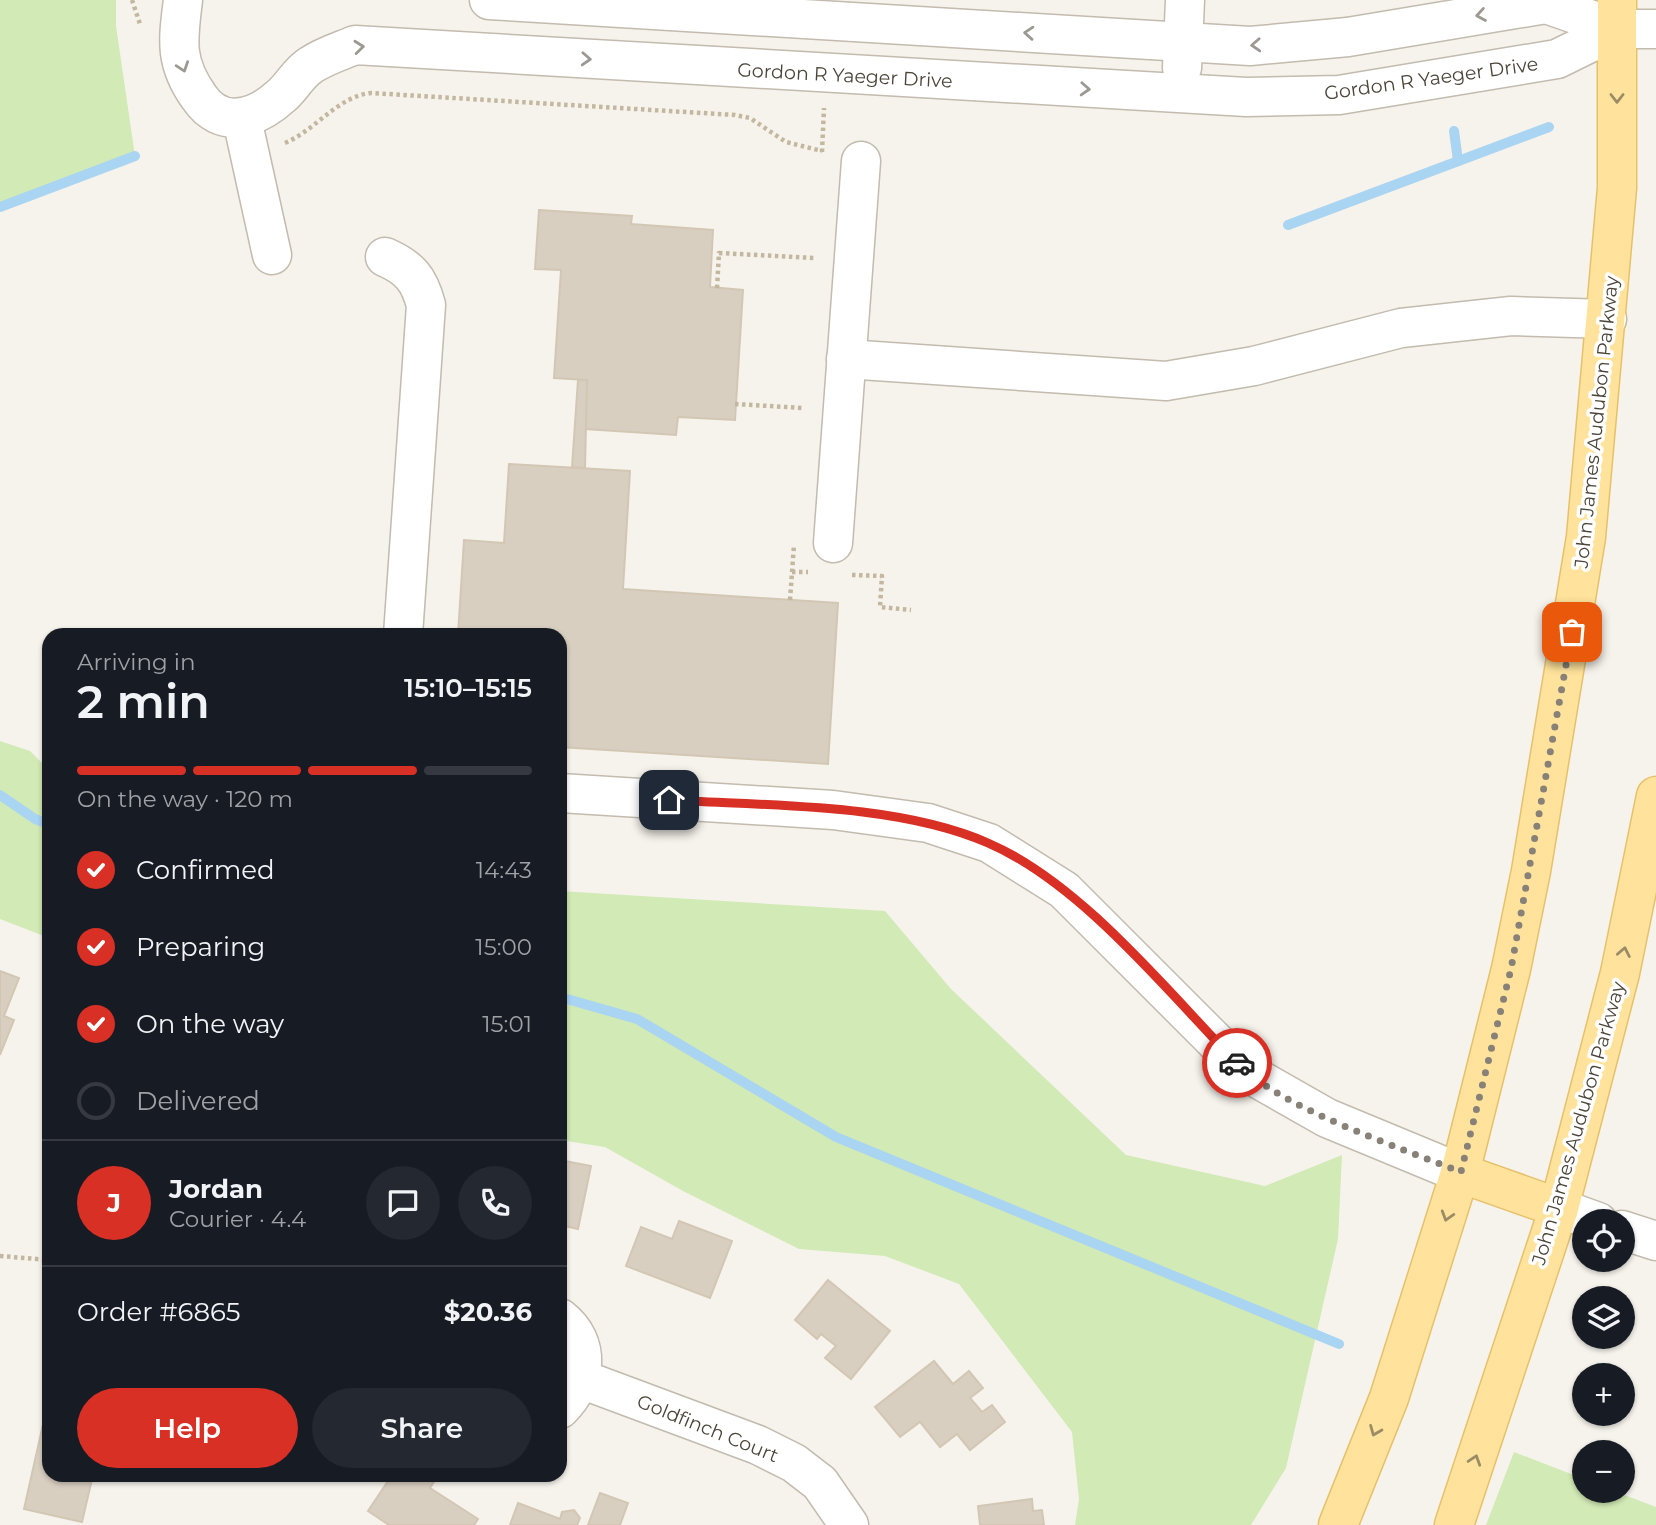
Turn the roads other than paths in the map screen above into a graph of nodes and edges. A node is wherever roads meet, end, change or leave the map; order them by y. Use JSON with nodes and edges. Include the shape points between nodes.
{"nodes":[{"id":1,"x":183,"y":0,"type":"edge"},
{"id":2,"x":489,"y":0,"type":"edge"},
{"id":3,"x":1185,"y":0,"type":"edge"},
{"id":4,"x":775,"y":8,"type":"edge"},
{"id":5,"x":1617,"y":15,"type":"edge"},
{"id":6,"x":1656,"y":29,"type":"edge"},
{"id":7,"x":1183,"y":43,"type":"junction"},
{"id":8,"x":772,"y":70,"type":"junction"},
{"id":9,"x":1181,"y":94,"type":"junction"},
{"id":10,"x":246,"y":137,"type":"junction"},
{"id":11,"x":861,"y":161,"type":"dead end"},
{"id":12,"x":272,"y":255,"type":"dead end"},
{"id":13,"x":385,"y":257,"type":"dead end"},
{"id":14,"x":1607,"y":319,"type":"junction"},
{"id":15,"x":846,"y":359,"type":"junction"},
{"id":16,"x":831,"y":563,"type":"road end"},
{"id":17,"x":403,"y":628,"type":"edge"},
{"id":18,"x":567,"y":793,"type":"edge"},
{"id":19,"x":1656,"y":796,"type":"edge"},
{"id":20,"x":1648,"y":877,"type":"edge"},
{"id":21,"x":1461,"y":1172,"type":"junction"},
{"id":22,"x":1559,"y":1208,"type":"junction"},
{"id":23,"x":1572,"y":1213,"type":"edge"},
{"id":24,"x":1635,"y":1234,"type":"edge"},
{"id":25,"x":1656,"y":1241,"type":"edge"},
{"id":26,"x":567,"y":1326,"type":"edge"},
{"id":27,"x":570,"y":1394,"type":"edge"},
{"id":28,"x":849,"y":1525,"type":"edge"},
{"id":29,"x":1338,"y":1525,"type":"edge"},
{"id":30,"x":1454,"y":1525,"type":"edge"}],
"edges":[{"from":1,"to":10,"type":"street","one_way":true,"via":[[177,50],[184,72],[205,107],[226,118]]},
{"from":2,"to":4,"type":"street","name":"Gordon R Yaeger Drive"},
{"from":3,"to":7,"type":"street"},
{"from":7,"to":4,"type":"street","name":"Gordon R Yaeger Drive","one_way":true},
{"from":4,"to":8,"type":"street"},
{"from":5,"to":6,"type":"street","name":"Gordon R Yaeger Drive"},
{"from":5,"to":7,"type":"street","name":"Gordon R Yaeger Drive","one_way":true,"via":[[1546,4],[1348,37],[1250,46]]},
{"from":5,"to":9,"type":"street","name":"Gordon R Yaeger Drive","via":[[1557,59],[1339,95]]},
{"from":5,"to":14,"type":"main road","name":"John James Audubon Parkway","one_way":true,"via":[[1617,188]]},
{"from":7,"to":9,"type":"street"},
{"from":8,"to":9,"type":"street","name":"Gordon R Yaeger Drive","one_way":true},
{"from":10,"to":8,"type":"street","name":"Gordon R Yaeger Drive","one_way":true,"via":[[261,111],[311,64],[355,45]]},
{"from":10,"to":12,"type":"street"},
{"from":11,"to":15,"type":"street"},
{"from":13,"to":17,"type":"street","via":[[406,266],[420,282],[426,305]]},
{"from":14,"to":15,"type":"street","via":[[1511,316],[1401,328],[1254,366],[1166,381]]},
{"from":14,"to":21,"type":"main road","name":"John James Audubon Parkway","via":[[1586,537],[1566,668],[1511,969]]},
{"from":15,"to":16,"type":"street"},
{"from":18,"to":21,"type":"street","via":[[833,810],[928,823],[989,843],[1064,890],[1246,1072],[1327,1118]]},
{"from":19,"to":20,"type":"main road","name":"John James Audubon Parkway"},
{"from":22,"to":20,"type":"main road","name":"John James Audubon Parkway","one_way":true},
{"from":21,"to":22,"type":"main road"},
{"from":21,"to":29,"type":"main road","name":"John James Audubon Parkway","one_way":true,"via":[[1389,1398]]},
{"from":22,"to":23,"type":"street"},
{"from":30,"to":22,"type":"main road","name":"John James Audubon Parkway","one_way":true},
{"from":24,"to":25,"type":"street"},
{"from":26,"to":27,"type":"street","name":"Goldfinch Court","via":[[579,1341],[583,1360]]},
{"from":27,"to":28,"type":"street","name":"Goldfinch Court","via":[[758,1445],[821,1483]]}]}
